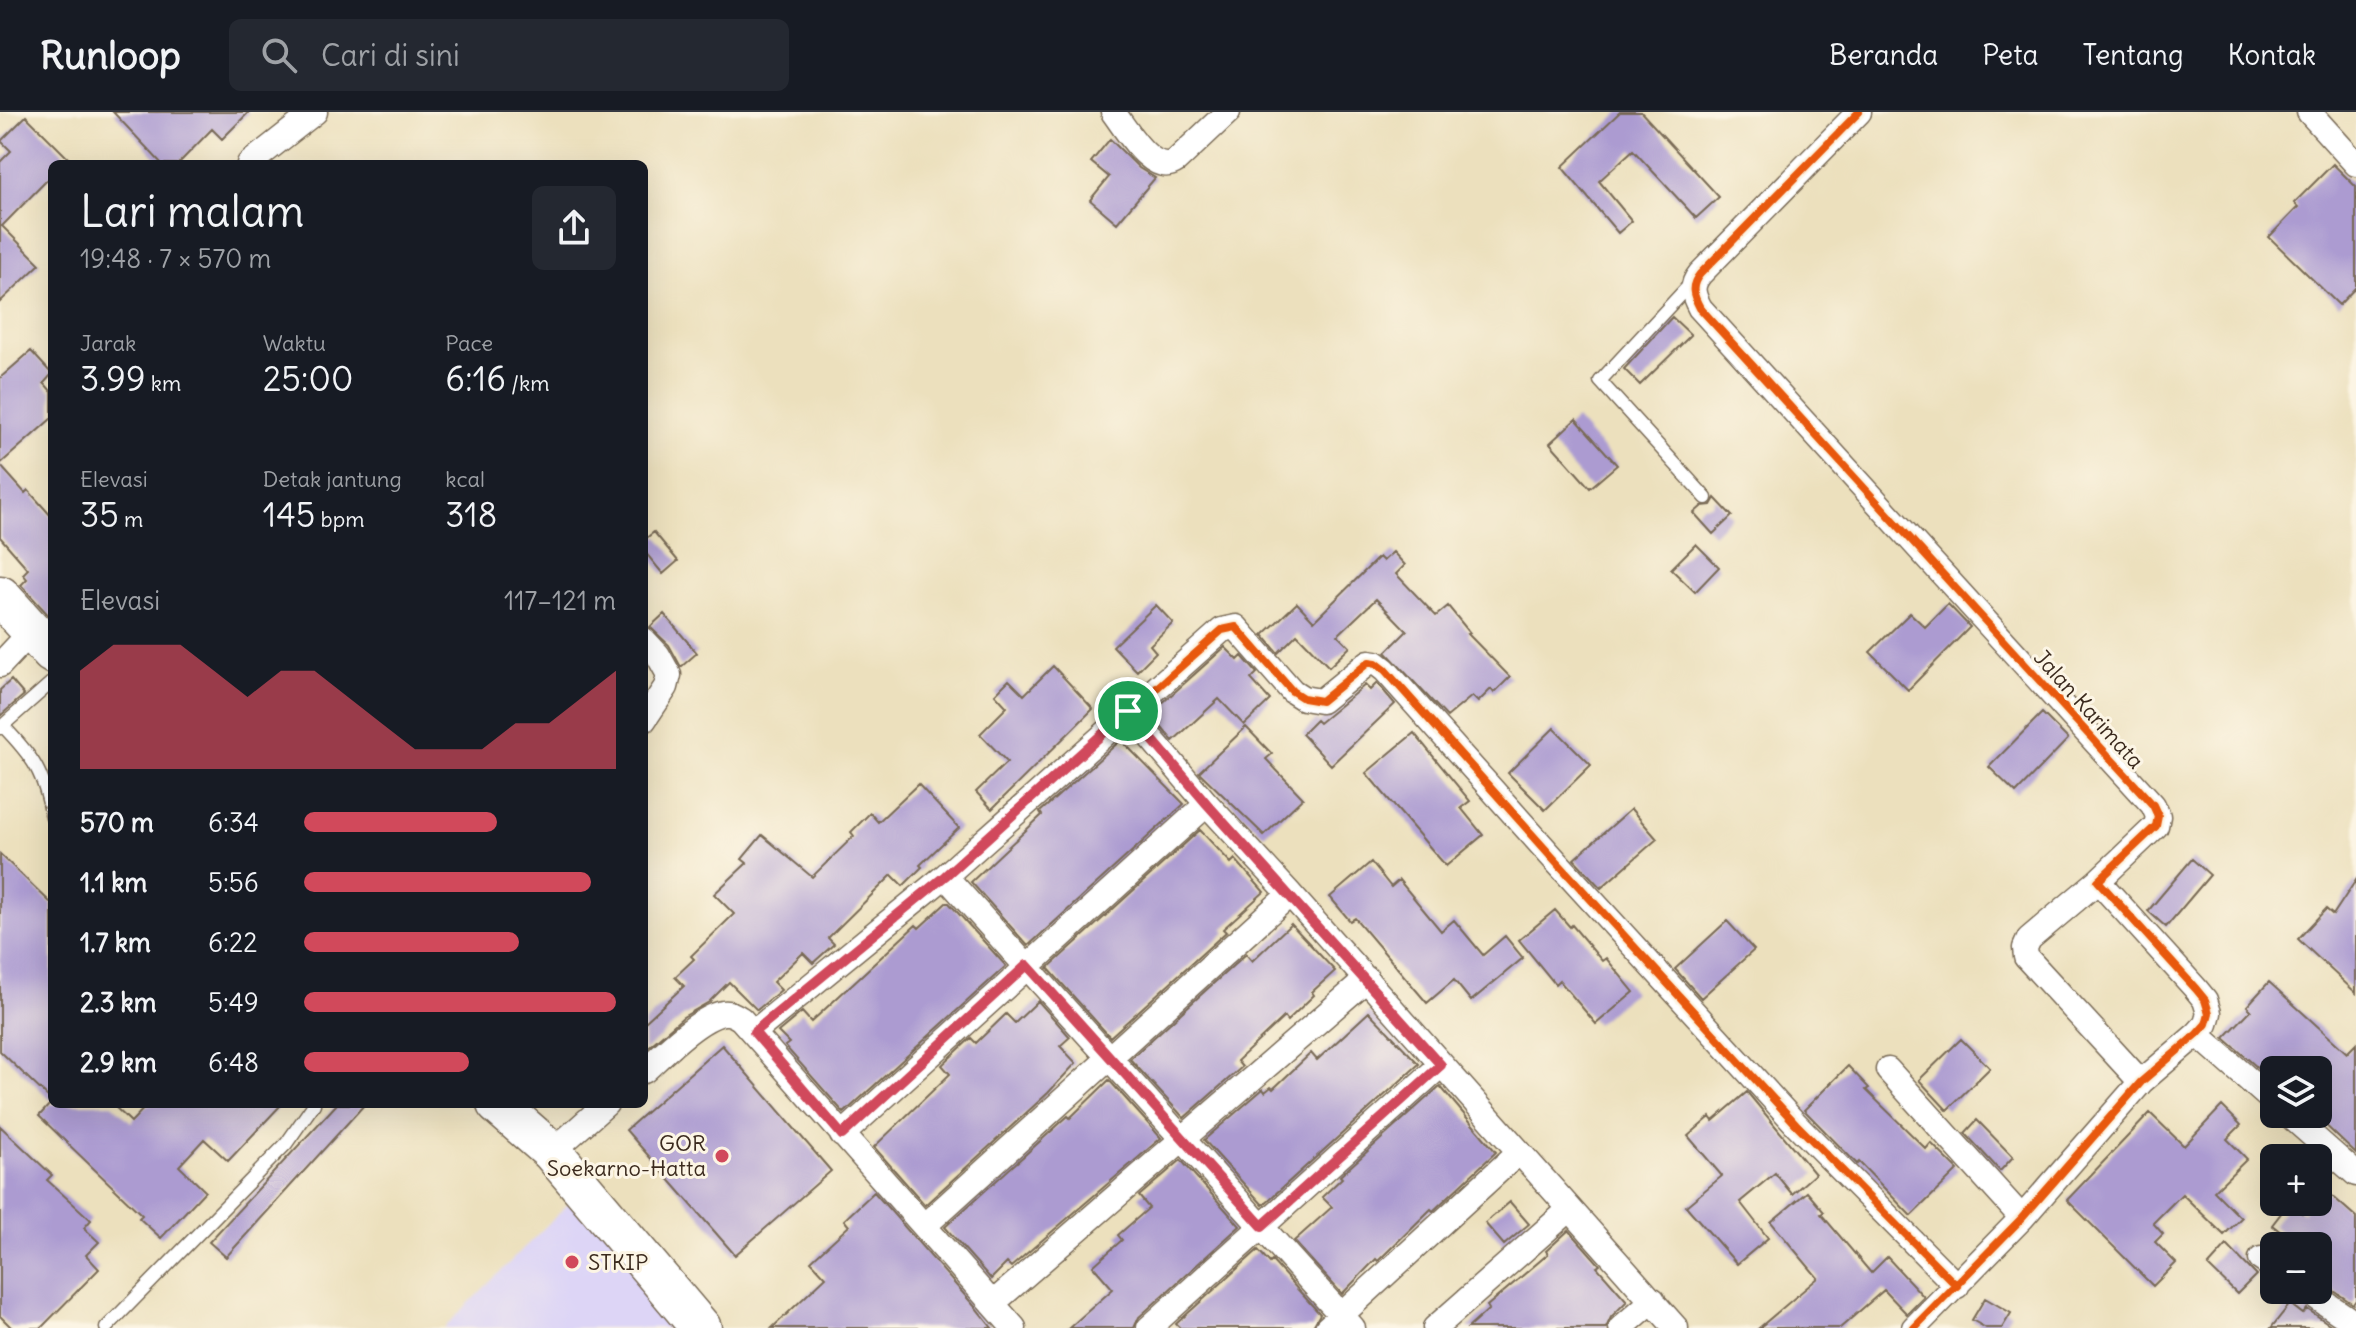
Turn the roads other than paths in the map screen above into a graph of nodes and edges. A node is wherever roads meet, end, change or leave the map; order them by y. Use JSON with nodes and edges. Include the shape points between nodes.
{"nodes":[{"id":1,"x":315,"y":112,"type":"edge"},
{"id":2,"x":1113,"y":112,"type":"edge"},
{"id":3,"x":1228,"y":112,"type":"edge"},
{"id":4,"x":1859,"y":112,"type":"edge"},
{"id":5,"x":2309,"y":112,"type":"edge"},
{"id":6,"x":254,"y":160,"type":"edge"},
{"id":7,"x":2356,"y":164,"type":"edge"},
{"id":8,"x":1695,"y":280,"type":"junction"},
{"id":9,"x":1706,"y":498,"type":"dead end"},
{"id":10,"x":0,"y":596,"type":"edge"},
{"id":11,"x":42,"y":642,"type":"edge"},
{"id":12,"x":648,"y":644,"type":"edge"},
{"id":13,"x":0,"y":665,"type":"edge"},
{"id":14,"x":48,"y":686,"type":"edge"},
{"id":15,"x":1128,"y":711,"type":"junction"},
{"id":16,"x":648,"y":714,"type":"edge"},
{"id":17,"x":1,"y":727,"type":"edge"},
{"id":18,"x":48,"y":800,"type":"edge"},
{"id":19,"x":1207,"y":804,"type":"junction"},
{"id":20,"x":945,"y":876,"type":"junction"},
{"id":21,"x":2098,"y":881,"type":"junction"},
{"id":22,"x":1290,"y":894,"type":"junction"},
{"id":23,"x":1027,"y":965,"type":"junction"},
{"id":24,"x":1367,"y":979,"type":"junction"},
{"id":25,"x":754,"y":1032,"type":"junction"},
{"id":26,"x":2197,"y":1034,"type":"junction"},
{"id":27,"x":1109,"y":1055,"type":"junction"},
{"id":28,"x":1441,"y":1065,"type":"junction"},
{"id":29,"x":648,"y":1068,"type":"edge"},
{"id":30,"x":1888,"y":1070,"type":"dead end"},
{"id":31,"x":2141,"y":1082,"type":"junction"},
{"id":32,"x":2260,"y":1090,"type":"edge"},
{"id":33,"x":311,"y":1108,"type":"edge"},
{"id":34,"x":502,"y":1108,"type":"edge"},
{"id":35,"x":602,"y":1108,"type":"edge"},
{"id":36,"x":2304,"y":1128,"type":"edge"},
{"id":37,"x":842,"y":1135,"type":"junction"},
{"id":38,"x":1183,"y":1139,"type":"junction"},
{"id":39,"x":552,"y":1152,"type":"junction"},
{"id":40,"x":1519,"y":1152,"type":"junction"},
{"id":41,"x":2356,"y":1174,"type":"edge"},
{"id":42,"x":1570,"y":1209,"type":"junction"},
{"id":43,"x":2022,"y":1218,"type":"junction"},
{"id":44,"x":924,"y":1226,"type":"junction"},
{"id":45,"x":1262,"y":1226,"type":"junction"},
{"id":46,"x":1957,"y":1286,"type":"junction"},
{"id":47,"x":1653,"y":1300,"type":"junction"},
{"id":48,"x":993,"y":1303,"type":"junction"},
{"id":49,"x":2327,"y":1304,"type":"edge"},
{"id":50,"x":692,"y":1324,"type":"edge"},
{"id":51,"x":1340,"y":1324,"type":"edge"},
{"id":52,"x":2356,"y":1324,"type":"edge"},
{"id":53,"x":106,"y":1328,"type":"edge"},
{"id":54,"x":1014,"y":1328,"type":"edge"},
{"id":55,"x":1149,"y":1328,"type":"edge"},
{"id":56,"x":1435,"y":1328,"type":"edge"},
{"id":57,"x":1621,"y":1328,"type":"edge"},
{"id":58,"x":1676,"y":1328,"type":"edge"},
{"id":59,"x":1914,"y":1328,"type":"edge"}],
"edges":[{"from":1,"to":6,"type":"street"},
{"from":2,"to":3,"type":"street","via":[[1161,166],[1170,166]]},
{"from":4,"to":8,"type":"street"},
{"from":5,"to":7,"type":"street"},
{"from":8,"to":9,"type":"lane","via":[[1600,381]]},
{"from":8,"to":21,"type":"street","name":"Jalan Karimata","via":[[1693,295],[1700,308],[2153,805],[2156,826]]},
{"from":10,"to":11,"type":"highway"},
{"from":11,"to":13,"type":"street"},
{"from":12,"to":16,"type":"street","via":[[669,675]]},
{"from":14,"to":17,"type":"lane"},
{"from":15,"to":19,"type":"street"},
{"from":15,"to":20,"type":"street"},
{"from":15,"to":46,"type":"street","via":[[1229,626],[1241,631],[1292,691],[1312,701],[1330,696],[1369,662],[1376,663],[1796,1124]]},
{"from":17,"to":18,"type":"lane","via":[[32,756]]},
{"from":19,"to":22,"type":"street"},
{"from":19,"to":23,"type":"street"},
{"from":20,"to":23,"type":"street"},
{"from":20,"to":25,"type":"street"},
{"from":21,"to":26,"type":"street","via":[[2205,1000],[2209,1013]]},
{"from":21,"to":31,"type":"street","via":[[2029,939],[2026,957]]},
{"from":22,"to":24,"type":"street"},
{"from":22,"to":27,"type":"street"},
{"from":23,"to":27,"type":"street"},
{"from":23,"to":37,"type":"street"},
{"from":24,"to":28,"type":"street"},
{"from":24,"to":38,"type":"street"},
{"from":25,"to":29,"type":"street","via":[[732,1014],[722,1013]]},
{"from":25,"to":37,"type":"street"},
{"from":26,"to":31,"type":"street"},
{"from":26,"to":32,"type":"street"},
{"from":27,"to":38,"type":"street"},
{"from":27,"to":44,"type":"street"},
{"from":28,"to":40,"type":"street"},
{"from":28,"to":45,"type":"street"},
{"from":30,"to":43,"type":"street"},
{"from":31,"to":43,"type":"street"},
{"from":33,"to":53,"type":"lane","via":[[286,1144]]},
{"from":34,"to":39,"type":"highway"},
{"from":35,"to":39,"type":"street"},
{"from":36,"to":41,"type":"street"},
{"from":37,"to":44,"type":"street"},
{"from":38,"to":45,"type":"street"},
{"from":38,"to":48,"type":"street"},
{"from":39,"to":50,"type":"highway"},
{"from":40,"to":42,"type":"street"},
{"from":40,"to":51,"type":"street"},
{"from":42,"to":47,"type":"street"},
{"from":42,"to":56,"type":"street"},
{"from":43,"to":46,"type":"street"},
{"from":44,"to":48,"type":"street"},
{"from":45,"to":51,"type":"street"},
{"from":45,"to":55,"type":"street"},
{"from":46,"to":59,"type":"street"},
{"from":47,"to":57,"type":"street"},
{"from":47,"to":58,"type":"street"},
{"from":48,"to":54,"type":"street"},
{"from":49,"to":52,"type":"street"}]}
